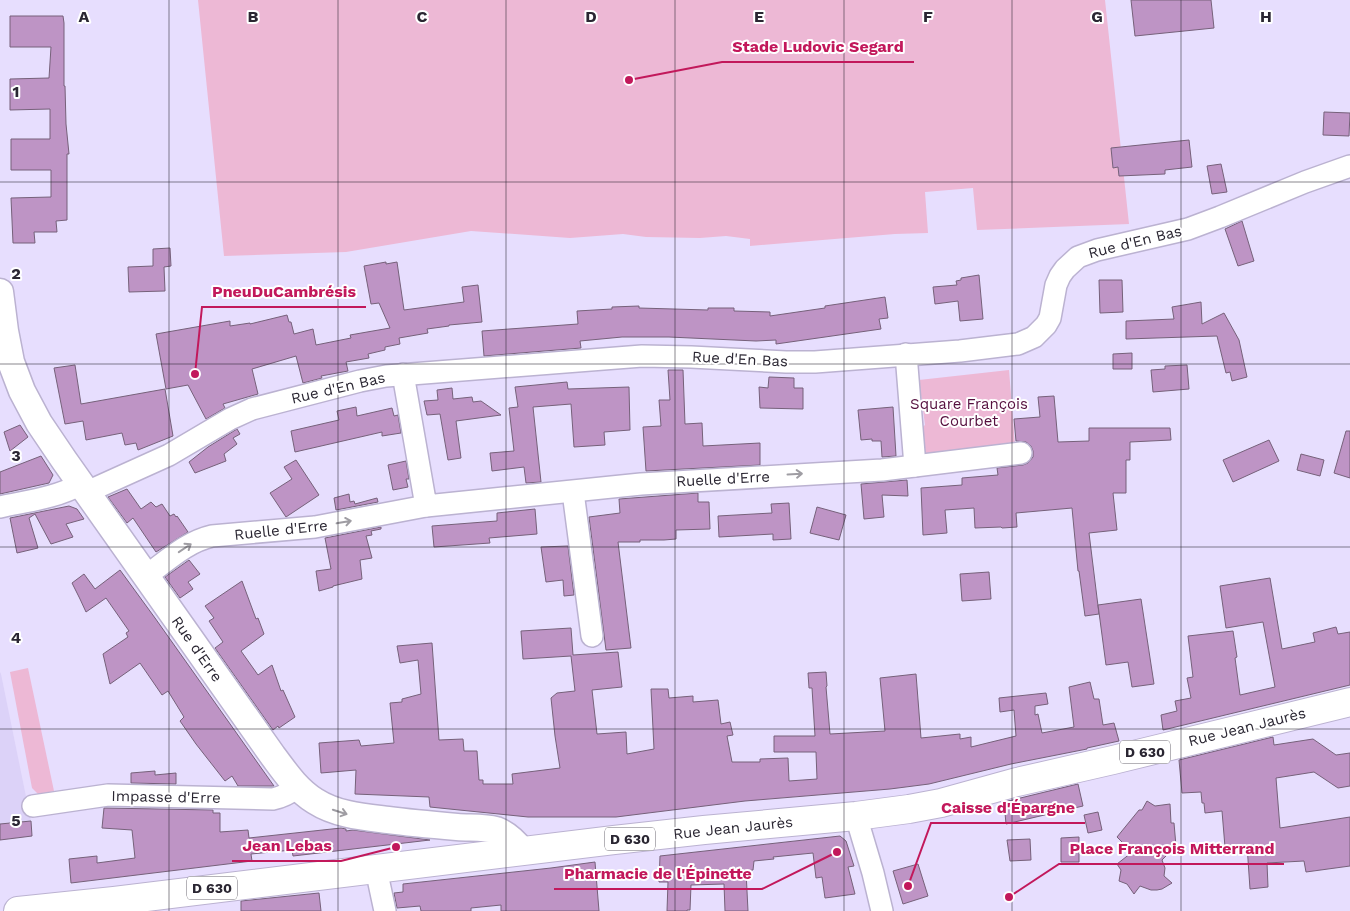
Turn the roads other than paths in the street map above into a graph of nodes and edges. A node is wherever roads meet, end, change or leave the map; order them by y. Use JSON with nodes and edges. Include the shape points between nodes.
{"nodes":[{"id":1,"x":1350,"y":166,"type":"edge"},
{"id":2,"x":0,"y":292,"type":"edge"},
{"id":3,"x":906,"y":354,"type":"junction"},
{"id":4,"x":403,"y":374,"type":"junction"},
{"id":5,"x":1021,"y":453,"type":"dead end"},
{"id":6,"x":915,"y":466,"type":"junction"},
{"id":7,"x":84,"y":488,"type":"junction"},
{"id":8,"x":573,"y":492,"type":"junction"},
{"id":9,"x":426,"y":506,"type":"junction"},
{"id":10,"x":0,"y":507,"type":"edge"},
{"id":11,"x":146,"y":576,"type":"junction"},
{"id":12,"x":592,"y":636,"type":"dead end"},
{"id":13,"x":1350,"y":702,"type":"edge"},
{"id":14,"x":298,"y":787,"type":"junction"},
{"id":15,"x":32,"y":806,"type":"dead end"},
{"id":16,"x":856,"y":816,"type":"junction"},
{"id":17,"x":522,"y":851,"type":"junction"},
{"id":18,"x":376,"y":869,"type":"junction"},
{"id":19,"x":18,"y":911,"type":"edge"},
{"id":20,"x":385,"y":911,"type":"edge"},
{"id":21,"x":882,"y":911,"type":"edge"}],
"edges":[{"from":1,"to":3,"type":"street","name":"Rue d'En Bas","via":[[1203,224],[1078,257],[1060,276],[1046,325],[1034,338],[1025,342]]},
{"from":2,"to":7,"type":"street","name":"Rue d'Erre","via":[[7,347],[22,390],[39,423]]},
{"from":3,"to":4,"type":"street","name":"Rue d'En Bas","via":[[814,362],[642,356]]},
{"from":3,"to":6,"type":"street"},
{"from":4,"to":7,"type":"street","name":"Rue d'En Bas","via":[[360,381],[252,409],[169,455]]},
{"from":4,"to":9,"type":"street"},
{"from":5,"to":6,"type":"street","name":"Ruelle d'Erre"},
{"from":8,"to":6,"type":"street","name":"Ruelle d'Erre","one_way":true,"via":[[641,484]]},
{"from":7,"to":10,"type":"street","name":"Rue d'En Bas"},
{"from":7,"to":11,"type":"street","name":"Rue d'Erre"},
{"from":8,"to":9,"type":"street","name":"Ruelle d'Erre"},
{"from":8,"to":12,"type":"street"},
{"from":11,"to":9,"type":"street","name":"Ruelle d'Erre","one_way":true,"via":[[190,544],[204,538],[315,527]]},
{"from":11,"to":14,"type":"street","name":"Rue d'Erre","via":[[272,756]]},
{"from":13,"to":16,"type":"main road","name":"Rue Jean Jaurès","number":"D 630","via":[[941,803]]},
{"from":14,"to":15,"type":"street","name":"Impasse d'Erre","via":[[274,798],[114,795]]},
{"from":14,"to":17,"type":"street","name":"Rue d'Erre","one_way":true,"via":[[314,800],[347,814],[494,830],[511,838]]},
{"from":16,"to":17,"type":"main road","name":"Rue Jean Jaurès","number":"D 630"},
{"from":16,"to":21,"type":"street"},
{"from":17,"to":18,"type":"main road","name":"Rue Jean Jaurès","number":"D 630"},
{"from":18,"to":19,"type":"main road","name":"Rue Jean Jaurès","number":"D 630"},
{"from":18,"to":20,"type":"street"}]}
